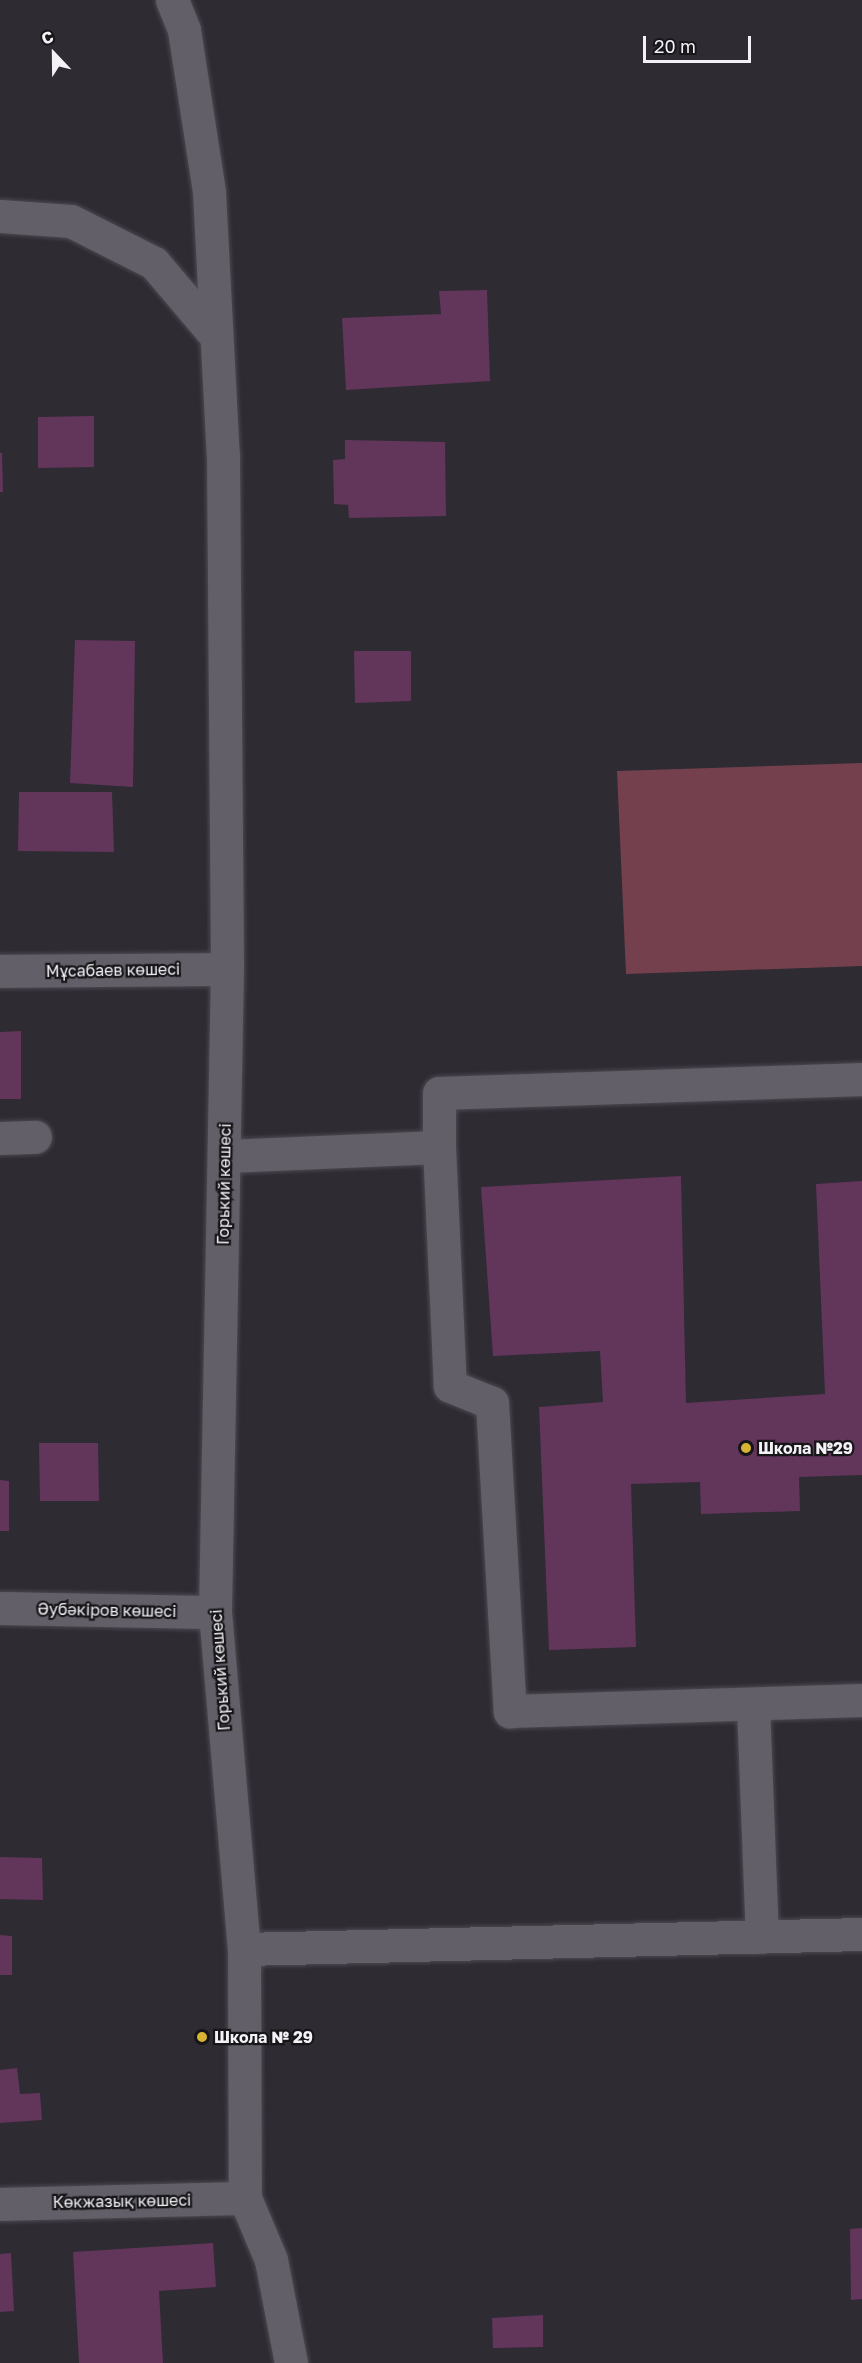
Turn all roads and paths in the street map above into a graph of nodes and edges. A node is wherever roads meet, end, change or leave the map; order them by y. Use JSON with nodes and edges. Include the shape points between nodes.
{"nodes":[{"id":1,"x":172,"y":0,"type":"edge"},
{"id":2,"x":0,"y":216,"type":"edge"},
{"id":3,"x":216,"y":336,"type":"junction"},
{"id":4,"x":227,"y":969,"type":"junction"},
{"id":5,"x":0,"y":971,"type":"edge"},
{"id":6,"x":862,"y":1080,"type":"edge"},
{"id":7,"x":35,"y":1137,"type":"dead end"},
{"id":8,"x":0,"y":1138,"type":"edge"},
{"id":9,"x":439,"y":1147,"type":"junction"},
{"id":10,"x":225,"y":1156,"type":"junction"},
{"id":11,"x":0,"y":1608,"type":"edge"},
{"id":12,"x":215,"y":1612,"type":"junction"},
{"id":13,"x":862,"y":1700,"type":"edge"},
{"id":14,"x":753,"y":1705,"type":"junction"},
{"id":15,"x":862,"y":1935,"type":"edge"},
{"id":16,"x":762,"y":1937,"type":"junction"},
{"id":17,"x":244,"y":1949,"type":"junction"},
{"id":18,"x":245,"y":2198,"type":"junction"},
{"id":19,"x":0,"y":2204,"type":"edge"},
{"id":20,"x":291,"y":2363,"type":"edge"}],
"edges":[{"from":1,"to":3,"type":"street","name":"Горький көшесі","via":[[184,30],[209,192]]},
{"from":2,"to":3,"type":"street","via":[[71,221],[154,263]]},
{"from":3,"to":4,"type":"street","name":"Горький көшесі","via":[[223,455]]},
{"from":4,"to":5,"type":"street","name":"Мұсабаев көшесі"},
{"from":4,"to":10,"type":"street","name":"Горький көшесі"},
{"from":6,"to":9,"type":"street","via":[[439,1093]]},
{"from":7,"to":8,"type":"street"},
{"from":9,"to":10,"type":"street"},
{"from":9,"to":14,"type":"street","via":[[450,1386],[492,1403],[510,1711]]},
{"from":10,"to":12,"type":"street","name":"Горький көшесі"},
{"from":11,"to":12,"type":"street","name":"Әубәкіров көшесі"},
{"from":12,"to":17,"type":"street","name":"Горький көшесі"},
{"from":13,"to":14,"type":"street"},
{"from":14,"to":16,"type":"street"},
{"from":15,"to":16,"type":"street"},
{"from":16,"to":17,"type":"street"},
{"from":17,"to":18,"type":"street","name":"Горький көшесі"},
{"from":18,"to":19,"type":"street","name":"Көкжазық көшесі"},
{"from":18,"to":20,"type":"street","name":"Горький көшесі","via":[[271,2260]]}]}
